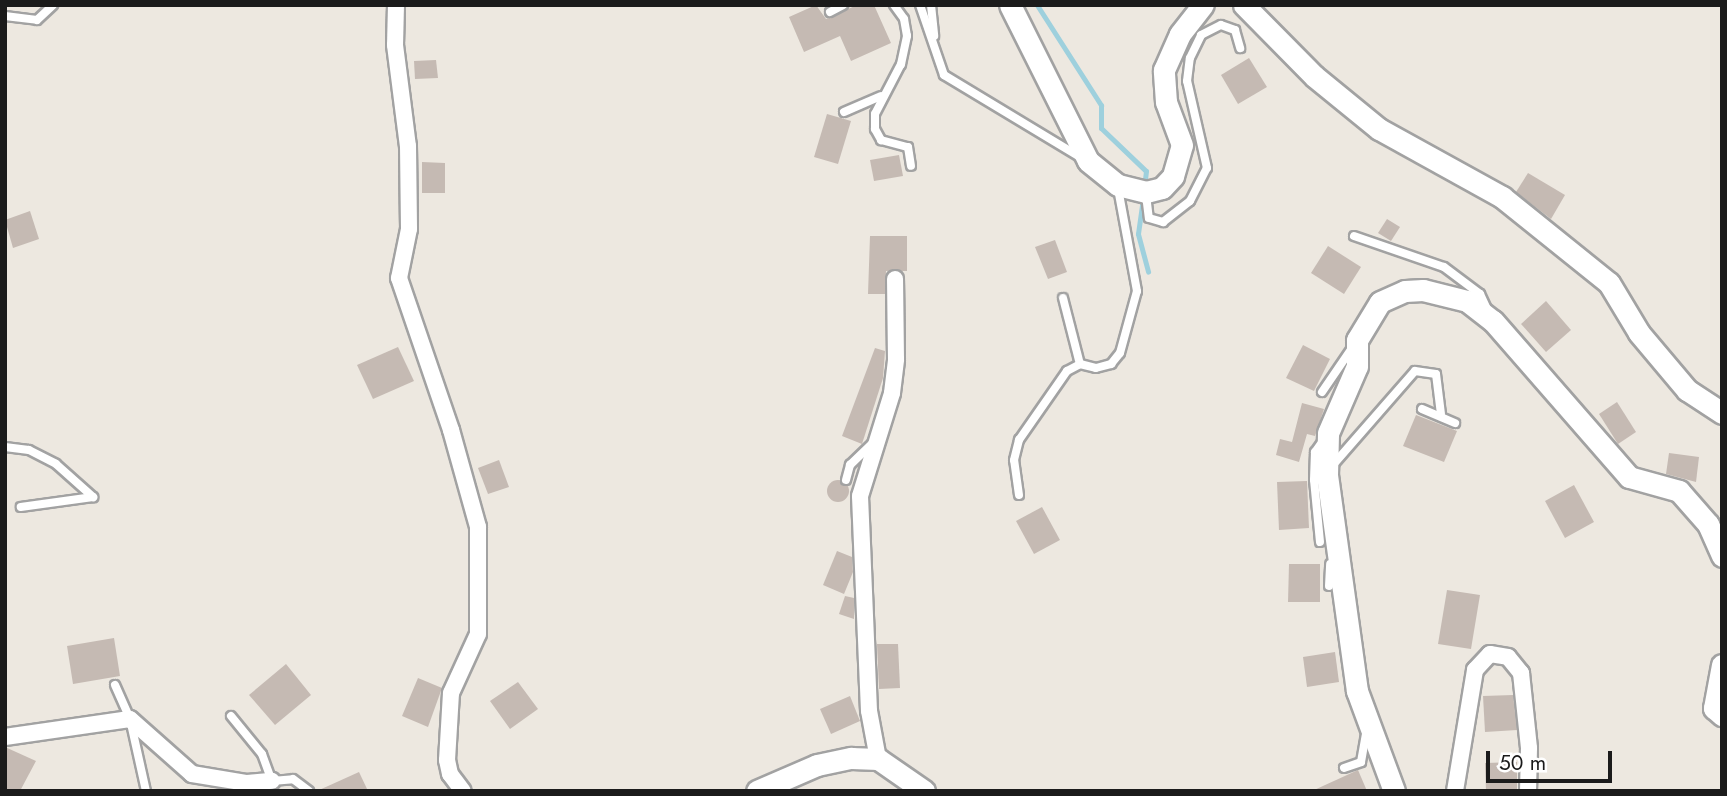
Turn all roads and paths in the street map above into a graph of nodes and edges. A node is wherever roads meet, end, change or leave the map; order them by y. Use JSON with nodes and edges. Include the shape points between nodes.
{"nodes":[{"id":1,"x":53,"y":5,"type":"edge"},
{"id":2,"x":396,"y":5,"type":"edge"},
{"id":3,"x":843,"y":5,"type":"edge"},
{"id":4,"x":894,"y":5,"type":"edge"},
{"id":5,"x":920,"y":5,"type":"edge"},
{"id":6,"x":931,"y":5,"type":"edge"},
{"id":7,"x":1010,"y":5,"type":"edge"},
{"id":8,"x":1203,"y":5,"type":"edge"},
{"id":9,"x":1244,"y":5,"type":"edge"},
{"id":10,"x":830,"y":12,"type":"dead end"},
{"id":11,"x":5,"y":16,"type":"edge"},
{"id":12,"x":1240,"y":48,"type":"dead end"},
{"id":13,"x":936,"y":49,"type":"junction"},
{"id":14,"x":881,"y":96,"type":"junction"},
{"id":15,"x":844,"y":111,"type":"dead end"},
{"id":16,"x":1088,"y":161,"type":"junction"},
{"id":17,"x":911,"y":166,"type":"dead end"},
{"id":18,"x":1118,"y":185,"type":"junction"},
{"id":19,"x":1146,"y":192,"type":"junction"},
{"id":20,"x":1354,"y":236,"type":"dead end"},
{"id":21,"x":895,"y":279,"type":"dead end"},
{"id":22,"x":1063,"y":298,"type":"dead end"},
{"id":23,"x":1493,"y":321,"type":"junction"},
{"id":24,"x":1357,"y":340,"type":"junction"},
{"id":25,"x":1080,"y":364,"type":"junction"},
{"id":26,"x":1322,"y":391,"type":"dead end"},
{"id":27,"x":1422,"y":409,"type":"dead end"},
{"id":28,"x":1722,"y":413,"type":"edge"},
{"id":29,"x":1441,"y":414,"type":"junction"},
{"id":30,"x":1455,"y":423,"type":"dead end"},
{"id":31,"x":1328,"y":433,"type":"junction"},
{"id":32,"x":878,"y":439,"type":"junction"},
{"id":33,"x":5,"y":447,"type":"edge"},
{"id":34,"x":1326,"y":475,"type":"junction"},
{"id":35,"x":846,"y":480,"type":"dead end"},
{"id":36,"x":1019,"y":495,"type":"dead end"},
{"id":37,"x":20,"y":507,"type":"dead end"},
{"id":38,"x":1329,"y":546,"type":"junction"},
{"id":39,"x":1722,"y":556,"type":"edge"},
{"id":40,"x":1329,"y":586,"type":"dead end"},
{"id":41,"x":1722,"y":665,"type":"edge"},
{"id":42,"x":115,"y":685,"type":"dead end"},
{"id":43,"x":1722,"y":715,"type":"edge"},
{"id":44,"x":231,"y":716,"type":"dead end"},
{"id":45,"x":1367,"y":717,"type":"junction"},
{"id":46,"x":130,"y":719,"type":"junction"},
{"id":47,"x":5,"y":737,"type":"edge"},
{"id":48,"x":878,"y":760,"type":"junction"},
{"id":49,"x":1343,"y":768,"type":"dead end"},
{"id":50,"x":450,"y":774,"type":"junction"},
{"id":51,"x":272,"y":781,"type":"junction"},
{"id":52,"x":146,"y":791,"type":"edge"},
{"id":53,"x":309,"y":791,"type":"edge"},
{"id":54,"x":453,"y":791,"type":"edge"},
{"id":55,"x":463,"y":791,"type":"edge"},
{"id":56,"x":757,"y":791,"type":"edge"},
{"id":57,"x":924,"y":791,"type":"edge"},
{"id":58,"x":1394,"y":791,"type":"edge"},
{"id":59,"x":1455,"y":791,"type":"edge"},
{"id":60,"x":1528,"y":791,"type":"edge"}],
"edges":[{"from":1,"to":11,"type":"lane","via":[[37,20]]},
{"from":2,"to":50,"type":"street","via":[[395,45],[408,146],[409,229],[399,278],[451,430],[478,527],[478,634],[451,693]]},
{"from":3,"to":10,"type":"lane"},
{"from":4,"to":14,"type":"lane","via":[[904,19],[907,36],[901,64]]},
{"from":5,"to":13,"type":"lane"},
{"from":6,"to":13,"type":"lane"},
{"from":7,"to":16,"type":"street"},
{"from":8,"to":19,"type":"street","via":[[1180,34],[1164,70],[1166,102],[1182,145],[1173,176],[1163,188]]},
{"from":9,"to":28,"type":"street","via":[[1314,76],[1379,129],[1502,197],[1609,283],[1639,332],[1687,390]]},
{"from":12,"to":19,"type":"lane","via":[[1235,30],[1221,25],[1201,35],[1189,58],[1186,81],[1207,168],[1190,201],[1163,222],[1149,218]]},
{"from":13,"to":16,"type":"lane","via":[[944,75]]},
{"from":14,"to":15,"type":"lane"},
{"from":14,"to":17,"type":"lane","via":[[875,129],[881,141],[908,147]]},
{"from":16,"to":18,"type":"street"},
{"from":18,"to":19,"type":"street"},
{"from":18,"to":25,"type":"lane","via":[[1137,291],[1120,353],[1111,364],[1097,368]]},
{"from":20,"to":23,"type":"lane","via":[[1444,267],[1480,294]]},
{"from":21,"to":32,"type":"street","via":[[896,359]]},
{"from":22,"to":25,"type":"lane"},
{"from":23,"to":24,"type":"street","via":[[1467,301],[1423,290],[1405,291],[1380,302]]},
{"from":23,"to":39,"type":"street","via":[[1629,477],[1679,491],[1708,524]]},
{"from":24,"to":26,"type":"lane"},
{"from":24,"to":31,"type":"street","via":[[1357,366]]},
{"from":25,"to":36,"type":"lane","via":[[1067,371],[1019,440],[1014,460]]},
{"from":27,"to":29,"type":"lane"},
{"from":29,"to":30,"type":"lane"},
{"from":29,"to":34,"type":"lane","via":[[1436,373],[1415,371],[1345,447]]},
{"from":31,"to":34,"type":"street"},
{"from":31,"to":38,"type":"lane","via":[[1315,452]]},
{"from":32,"to":35,"type":"lane","via":[[850,465]]},
{"from":32,"to":48,"type":"street","via":[[860,496],[869,711]]},
{"from":33,"to":37,"type":"lane","via":[[29,450],[56,464],[93,497]]},
{"from":34,"to":38,"type":"street"},
{"from":38,"to":40,"type":"lane"},
{"from":38,"to":45,"type":"street","via":[[1357,691]]},
{"from":41,"to":43,"type":"street","via":[[1714,708]]},
{"from":42,"to":46,"type":"lane"},
{"from":44,"to":51,"type":"lane","via":[[262,754]]},
{"from":45,"to":49,"type":"lane","via":[[1361,762]]},
{"from":45,"to":58,"type":"street"},
{"from":46,"to":47,"type":"street"},
{"from":46,"to":51,"type":"street","via":[[192,774],[247,783]]},
{"from":46,"to":52,"type":"lane"},
{"from":48,"to":56,"type":"street","via":[[851,758],[817,765]]},
{"from":48,"to":57,"type":"street"},
{"from":50,"to":54,"type":"lane"},
{"from":50,"to":55,"type":"street"},
{"from":51,"to":53,"type":"lane","via":[[293,779]]},
{"from":59,"to":60,"type":"street","via":[[1475,670],[1490,654],[1508,657],[1521,673],[1529,748]]}]}
